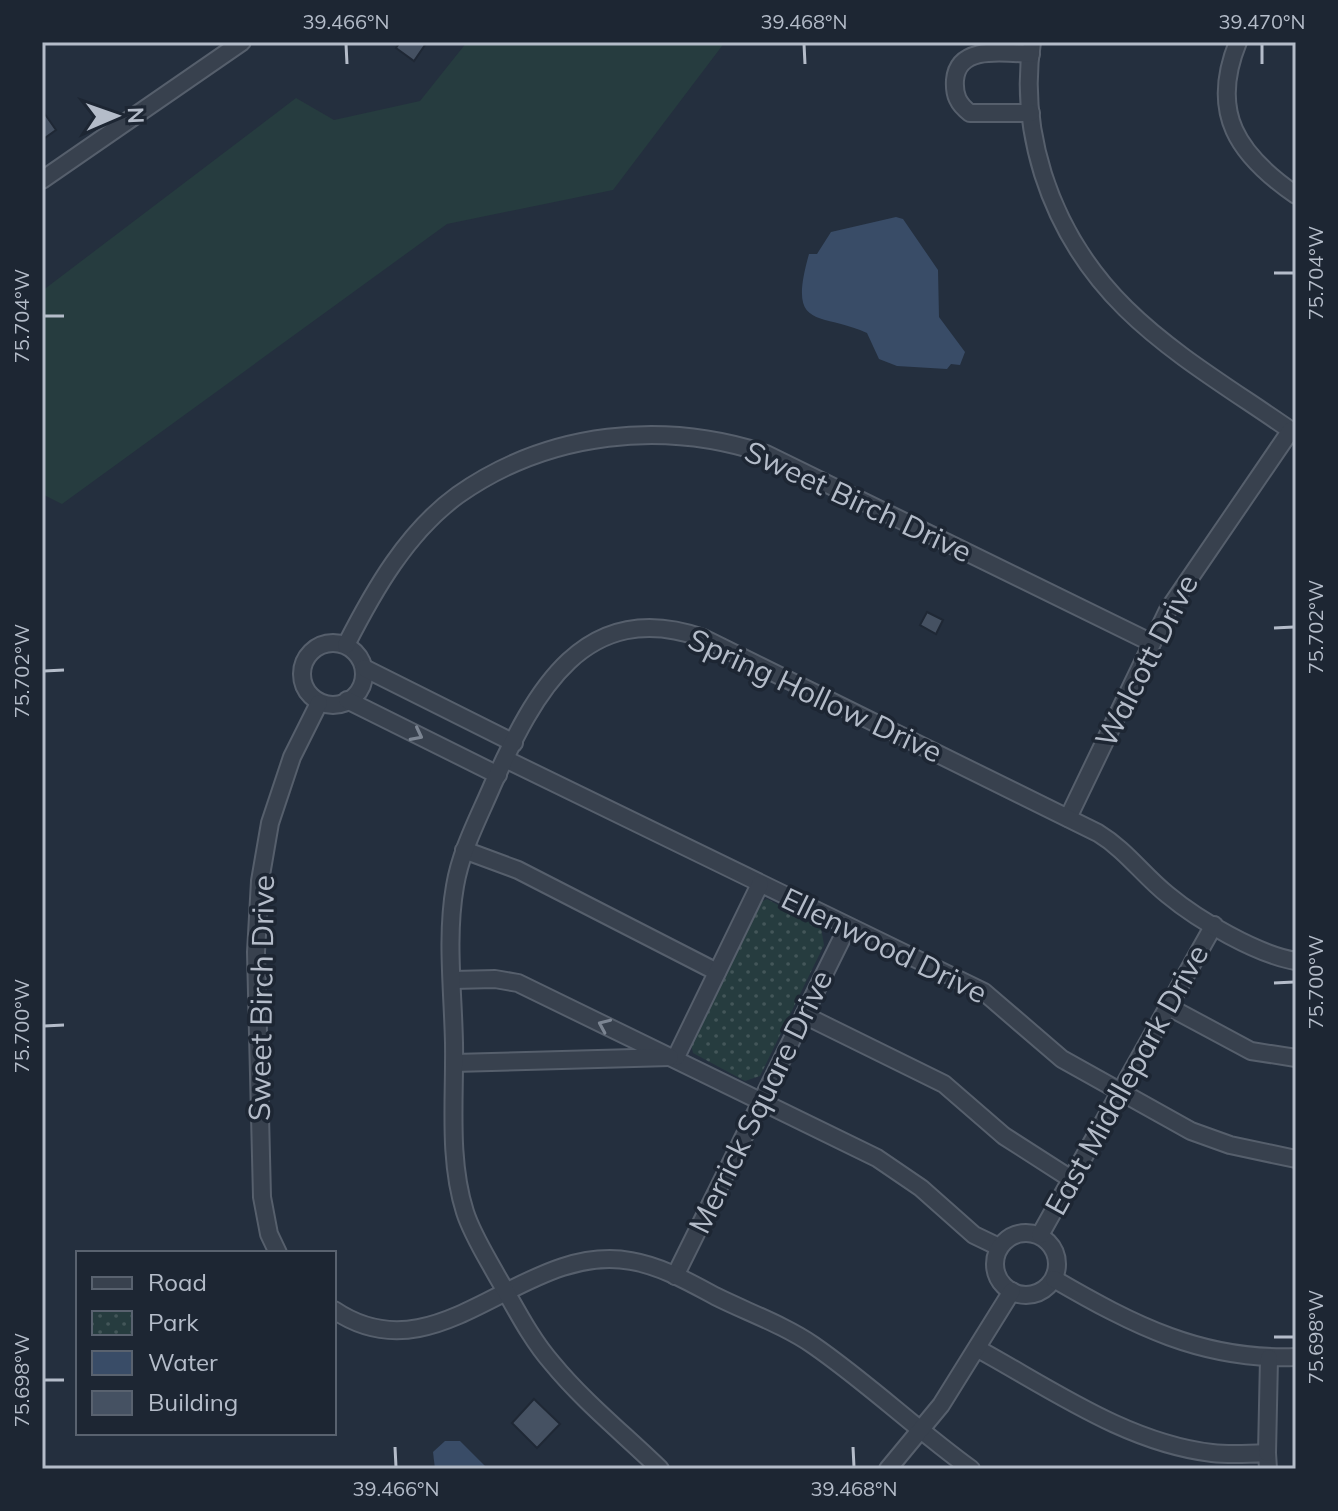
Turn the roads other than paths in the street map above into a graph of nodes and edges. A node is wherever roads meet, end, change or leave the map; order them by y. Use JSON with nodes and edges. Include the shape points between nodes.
{"nodes":[{"id":1,"x":242,"y":42,"type":"edge"},
{"id":2,"x":1238,"y":42,"type":"edge"},
{"id":3,"x":1032,"y":48,"type":"edge"},
{"id":4,"x":1031,"y":113,"type":"junction"},
{"id":5,"x":42,"y":180,"type":"edge"},
{"id":6,"x":1296,"y":195,"type":"edge"},
{"id":7,"x":1294,"y":432,"type":"edge"},
{"id":8,"x":1152,"y":643,"type":"junction"},
{"id":9,"x":346,"y":645,"type":"junction"},
{"id":10,"x":364,"y":668,"type":"junction"},
{"id":11,"x":347,"y":700,"type":"junction"},
{"id":12,"x":319,"y":703,"type":"junction"},
{"id":13,"x":514,"y":743,"type":"junction"},
{"id":14,"x":505,"y":759,"type":"junction"},
{"id":15,"x":498,"y":775,"type":"junction"},
{"id":16,"x":1068,"y":818,"type":"junction"},
{"id":17,"x":464,"y":850,"type":"junction"},
{"id":18,"x":760,"y":884,"type":"junction"},
{"id":19,"x":1214,"y":925,"type":"junction"},
{"id":20,"x":847,"y":928,"type":"junction"},
{"id":21,"x":1296,"y":961,"type":"edge"},
{"id":22,"x":717,"y":972,"type":"junction"},
{"id":23,"x":453,"y":980,"type":"junction"},
{"id":24,"x":1169,"y":1007,"type":"junction"},
{"id":25,"x":804,"y":1015,"type":"junction"},
{"id":26,"x":676,"y":1057,"type":"junction"},
{"id":27,"x":1296,"y":1058,"type":"edge"},
{"id":28,"x":454,"y":1063,"type":"junction"},
{"id":29,"x":1119,"y":1094,"type":"junction"},
{"id":30,"x":761,"y":1102,"type":"junction"},
{"id":31,"x":1296,"y":1159,"type":"edge"},
{"id":32,"x":1071,"y":1179,"type":"junction"},
{"id":33,"x":1040,"y":1235,"type":"junction"},
{"id":34,"x":999,"y":1247,"type":"junction"},
{"id":35,"x":277,"y":1251,"type":"edge"},
{"id":36,"x":675,"y":1276,"type":"junction"},
{"id":37,"x":1054,"y":1279,"type":"junction"},
{"id":38,"x":1012,"y":1291,"type":"junction"},
{"id":39,"x":506,"y":1292,"type":"junction"},
{"id":40,"x":336,"y":1311,"type":"edge"},
{"id":41,"x":978,"y":1349,"type":"junction"},
{"id":42,"x":1296,"y":1357,"type":"edge"},
{"id":43,"x":1269,"y":1358,"type":"junction"},
{"id":44,"x":919,"y":1432,"type":"junction"},
{"id":45,"x":1267,"y":1461,"type":"edge"},
{"id":46,"x":660,"y":1469,"type":"edge"},
{"id":47,"x":888,"y":1469,"type":"edge"},
{"id":48,"x":971,"y":1469,"type":"edge"}],
"edges":[{"from":1,"to":5,"type":"street"},
{"from":2,"to":6,"type":"street","via":[[1227,82],[1232,129],[1250,158]]},
{"from":3,"to":4,"type":"street"},
{"from":3,"to":4,"type":"street","via":[[969,57],[956,73],[955,86],[957,99],[970,113]]},
{"from":4,"to":7,"type":"street","via":[[1049,191],[1078,254],[1099,282],[1154,336]]},
{"from":7,"to":8,"type":"street","name":"Walcott Drive","via":[[1191,573]]},
{"from":8,"to":9,"type":"street","name":"Sweet Birch Drive","via":[[766,454],[730,442],[667,434],[583,441],[532,456],[458,495],[381,580]]},
{"from":8,"to":16,"type":"street","name":"Walcott Drive"},
{"from":9,"to":10,"type":"street"},
{"from":9,"to":12,"type":"street","via":[[317,646],[306,657],[301,671],[304,686]]},
{"from":10,"to":11,"type":"street","via":[[363,683]]},
{"from":10,"to":13,"type":"street"},
{"from":11,"to":12,"type":"street"},
{"from":11,"to":15,"type":"street","one_way":true},
{"from":12,"to":35,"type":"street","name":"Sweet Birch Drive","via":[[292,757],[270,823],[260,881],[256,952],[262,1197]]},
{"from":13,"to":14,"type":"street","name":"Spring Hollow Drive"},
{"from":13,"to":16,"type":"street","name":"Spring Hollow Drive","via":[[565,661],[596,640],[630,631],[680,630]]},
{"from":14,"to":15,"type":"street","name":"Spring Hollow Drive"},
{"from":14,"to":18,"type":"street","name":"Ellenwood Drive"},
{"from":15,"to":17,"type":"street","name":"Spring Hollow Drive"},
{"from":16,"to":19,"type":"street","name":"Spring Hollow Drive","via":[[1120,846],[1169,896]]},
{"from":17,"to":22,"type":"street","via":[[518,870]]},
{"from":17,"to":23,"type":"street","name":"Spring Hollow Drive","via":[[455,886]]},
{"from":18,"to":20,"type":"street","name":"Ellenwood Drive"},
{"from":18,"to":22,"type":"street"},
{"from":19,"to":21,"type":"street","name":"Spring Hollow Drive"},
{"from":19,"to":24,"type":"street","name":"East Middlepark Drive"},
{"from":20,"to":25,"type":"street","name":"Merrick Square Drive"},
{"from":20,"to":29,"type":"street","name":"Ellenwood Drive","via":[[984,992],[1062,1059]]},
{"from":22,"to":26,"type":"street"},
{"from":26,"to":23,"type":"street","one_way":true,"via":[[518,983]]},
{"from":23,"to":28,"type":"street","name":"Spring Hollow Drive"},
{"from":24,"to":27,"type":"street","via":[[1251,1051]]},
{"from":24,"to":29,"type":"street","name":"East Middlepark Drive"},
{"from":25,"to":30,"type":"street","name":"Merrick Square Drive"},
{"from":25,"to":32,"type":"street","via":[[944,1084],[1004,1136]]},
{"from":26,"to":28,"type":"street"},
{"from":26,"to":30,"type":"street"},
{"from":28,"to":39,"type":"street","name":"Spring Hollow Drive","via":[[456,1169],[465,1212]]},
{"from":29,"to":31,"type":"street","name":"Ellenwood Drive","via":[[1191,1131]]},
{"from":29,"to":32,"type":"street","name":"East Middlepark Drive"},
{"from":30,"to":34,"type":"street","via":[[877,1158],[974,1235]]},
{"from":30,"to":36,"type":"street","name":"Merrick Square Drive"},
{"from":32,"to":33,"type":"street","name":"East Middlepark Drive"},
{"from":33,"to":34,"type":"street","via":[[1025,1232]]},
{"from":33,"to":37,"type":"street","via":[[1057,1258]]},
{"from":34,"to":38,"type":"street","via":[[998,1276]]},
{"from":36,"to":39,"type":"street","via":[[602,1258],[569,1262]]},
{"from":36,"to":44,"type":"street","via":[[811,1344]]},
{"from":37,"to":38,"type":"street","via":[[1035,1294]]},
{"from":37,"to":43,"type":"street","via":[[1153,1333]]},
{"from":38,"to":41,"type":"street"},
{"from":39,"to":40,"type":"street","via":[[435,1326],[403,1330],[371,1326]]},
{"from":39,"to":46,"type":"street","name":"Spring Hollow Drive","via":[[551,1362]]},
{"from":41,"to":44,"type":"street"},
{"from":41,"to":45,"type":"street","via":[[1096,1416],[1212,1453]]},
{"from":42,"to":43,"type":"street"},
{"from":43,"to":45,"type":"street"},
{"from":44,"to":47,"type":"street"},
{"from":44,"to":48,"type":"street"}]}
